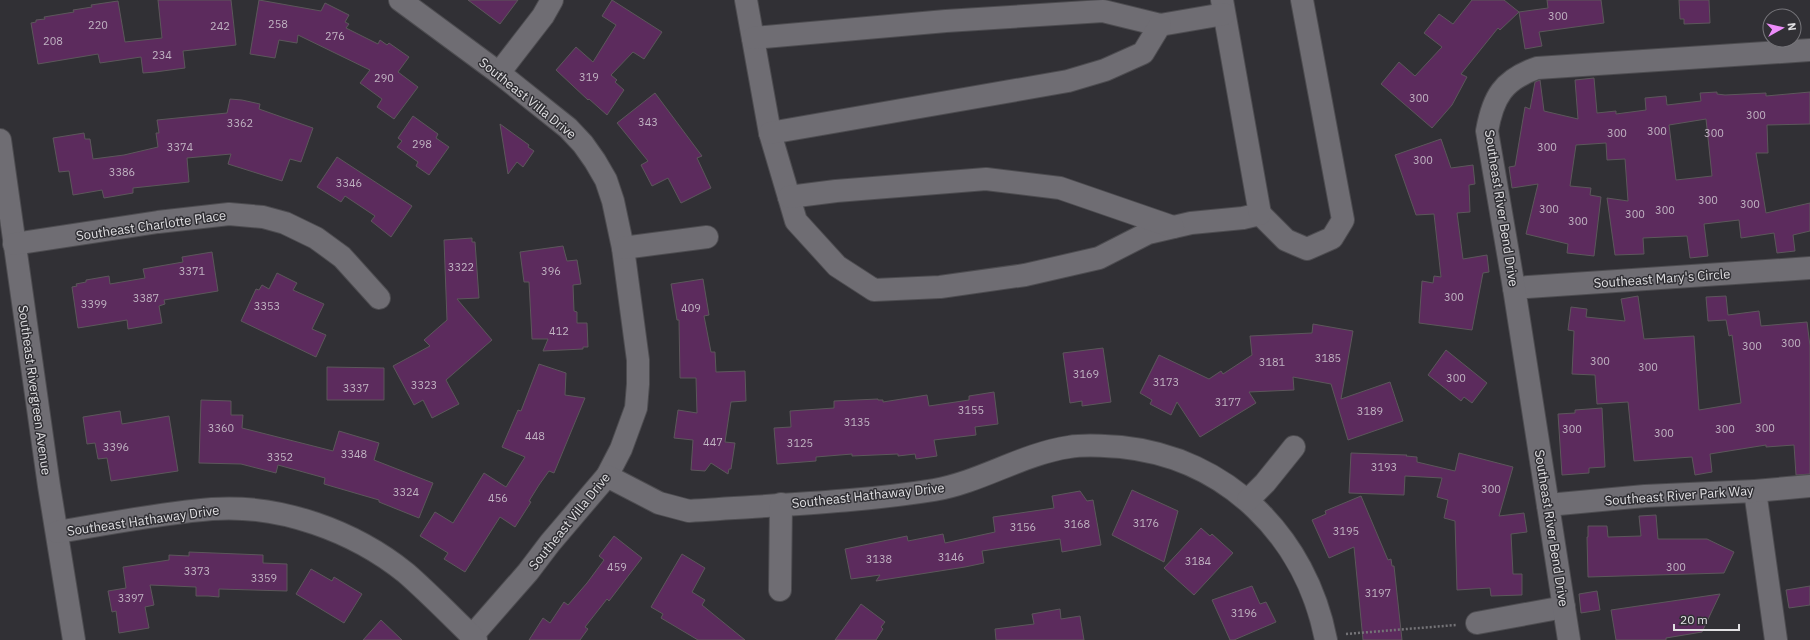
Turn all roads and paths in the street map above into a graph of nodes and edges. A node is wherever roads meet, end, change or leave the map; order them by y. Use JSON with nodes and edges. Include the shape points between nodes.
{"nodes":[{"id":1,"x":400,"y":0,"type":"edge"},
{"id":2,"x":552,"y":0,"type":"edge"},
{"id":3,"x":746,"y":0,"type":"edge"},
{"id":4,"x":1302,"y":0,"type":"edge"},
{"id":5,"x":1223,"y":7,"type":"edge"},
{"id":6,"x":1160,"y":25,"type":"junction"},
{"id":7,"x":753,"y":38,"type":"junction"},
{"id":8,"x":1810,"y":50,"type":"edge"},
{"id":9,"x":499,"y":73,"type":"junction"},
{"id":10,"x":770,"y":133,"type":"junction"},
{"id":11,"x":0,"y":141,"type":"edge"},
{"id":12,"x":789,"y":198,"type":"junction"},
{"id":13,"x":1260,"y":214,"type":"junction"},
{"id":14,"x":1173,"y":227,"type":"junction"},
{"id":15,"x":707,"y":237,"type":"dead end"},
{"id":16,"x":14,"y":244,"type":"junction"},
{"id":17,"x":622,"y":248,"type":"junction"},
{"id":18,"x":1810,"y":268,"type":"edge"},
{"id":19,"x":1514,"y":288,"type":"junction"},
{"id":20,"x":378,"y":298,"type":"dead end"},
{"id":21,"x":1294,"y":447,"type":"dead end"},
{"id":22,"x":607,"y":476,"type":"junction"},
{"id":23,"x":1810,"y":486,"type":"edge"},
{"id":24,"x":1755,"y":491,"type":"junction"},
{"id":25,"x":1248,"y":500,"type":"junction"},
{"id":26,"x":781,"y":504,"type":"junction"},
{"id":27,"x":1548,"y":505,"type":"junction"},
{"id":28,"x":57,"y":532,"type":"junction"},
{"id":29,"x":780,"y":590,"type":"dead end"},
{"id":30,"x":1564,"y":607,"type":"junction"},
{"id":31,"x":1477,"y":623,"type":"joint"},
{"id":32,"x":474,"y":638,"type":"edge"},
{"id":33,"x":1326,"y":638,"type":"edge"},
{"id":34,"x":74,"y":640,"type":"edge"},
{"id":35,"x":1569,"y":640,"type":"edge"},
{"id":36,"x":1776,"y":640,"type":"edge"}],
"edges":[{"from":1,"to":9,"type":"street","name":"Southeast Villa Drive"},
{"from":2,"to":9,"type":"street","via":[[543,16]]},
{"from":3,"to":7,"type":"street"},
{"from":4,"to":13,"type":"street","via":[[1343,220],[1332,238],[1307,249],[1286,240]]},
{"from":5,"to":6,"type":"street"},
{"from":5,"to":13,"type":"street"},
{"from":6,"to":7,"type":"street","via":[[1103,11],[946,21]]},
{"from":6,"to":10,"type":"street","via":[[1143,53],[1105,70],[1068,82]]},
{"from":7,"to":10,"type":"street"},
{"from":8,"to":19,"type":"street","name":"Southeast River Bend Drive","via":[[1556,66],[1537,68],[1511,81],[1497,97],[1491,110],[1487,131]]},
{"from":9,"to":17,"type":"street","name":"Southeast Villa Drive","via":[[568,128],[595,161],[606,180],[613,201]]},
{"from":10,"to":12,"type":"street"},
{"from":11,"to":16,"type":"street","name":"Southeast Rivergreen Avenue"},
{"from":12,"to":14,"type":"street","via":[[836,191],[986,179],[1060,188]]},
{"from":12,"to":14,"type":"street","via":[[796,221],[837,266],[874,290],[940,287],[1025,275],[1099,258],[1148,233]]},
{"from":13,"to":14,"type":"street"},
{"from":15,"to":17,"type":"street"},
{"from":16,"to":20,"type":"street","name":"Southeast Charlotte Place","via":[[229,214],[263,217],[285,223],[316,238],[342,257]]},
{"from":16,"to":28,"type":"street","name":"Southeast Rivergreen Avenue"},
{"from":17,"to":22,"type":"street","name":"Southeast Villa Drive","via":[[638,360],[638,384],[636,408],[621,449]]},
{"from":18,"to":19,"type":"street","name":"Southeast Mary's Circle"},
{"from":19,"to":27,"type":"street","name":"Southeast River Bend Drive"},
{"from":21,"to":25,"type":"street"},
{"from":22,"to":26,"type":"street","name":"Southeast Hathaway Drive","via":[[659,503],[688,511]]},
{"from":22,"to":32,"type":"street","name":"Southeast Villa Drive"},
{"from":23,"to":24,"type":"street","name":"Southeast River Park Way"},
{"from":24,"to":27,"type":"street","name":"Southeast River Park Way","via":[[1645,496]]},
{"from":24,"to":36,"type":"street"},
{"from":25,"to":26,"type":"street","name":"Southeast Hathaway Drive","via":[[1203,470],[1165,455],[1139,449],[1099,445],[1052,450],[977,478],[936,490]]},
{"from":25,"to":33,"type":"street","name":"Southeast Hathaway Drive","via":[[1294,555],[1312,589]]},
{"from":26,"to":29,"type":"street","name":"Southeast Hathaway Drive"},
{"from":27,"to":30,"type":"street","name":"Southeast River Bend Drive"},
{"from":28,"to":32,"type":"street","name":"Southeast Hathaway Drive","via":[[213,509],[275,512],[309,521],[378,553],[406,574]]},
{"from":28,"to":34,"type":"street","name":"Southeast Rivergreen Avenue"},
{"from":30,"to":31,"type":"street"},
{"from":30,"to":35,"type":"street","name":"Southeast River Bend Drive"},
{"from":31,"to":33,"type":"path"}]}
